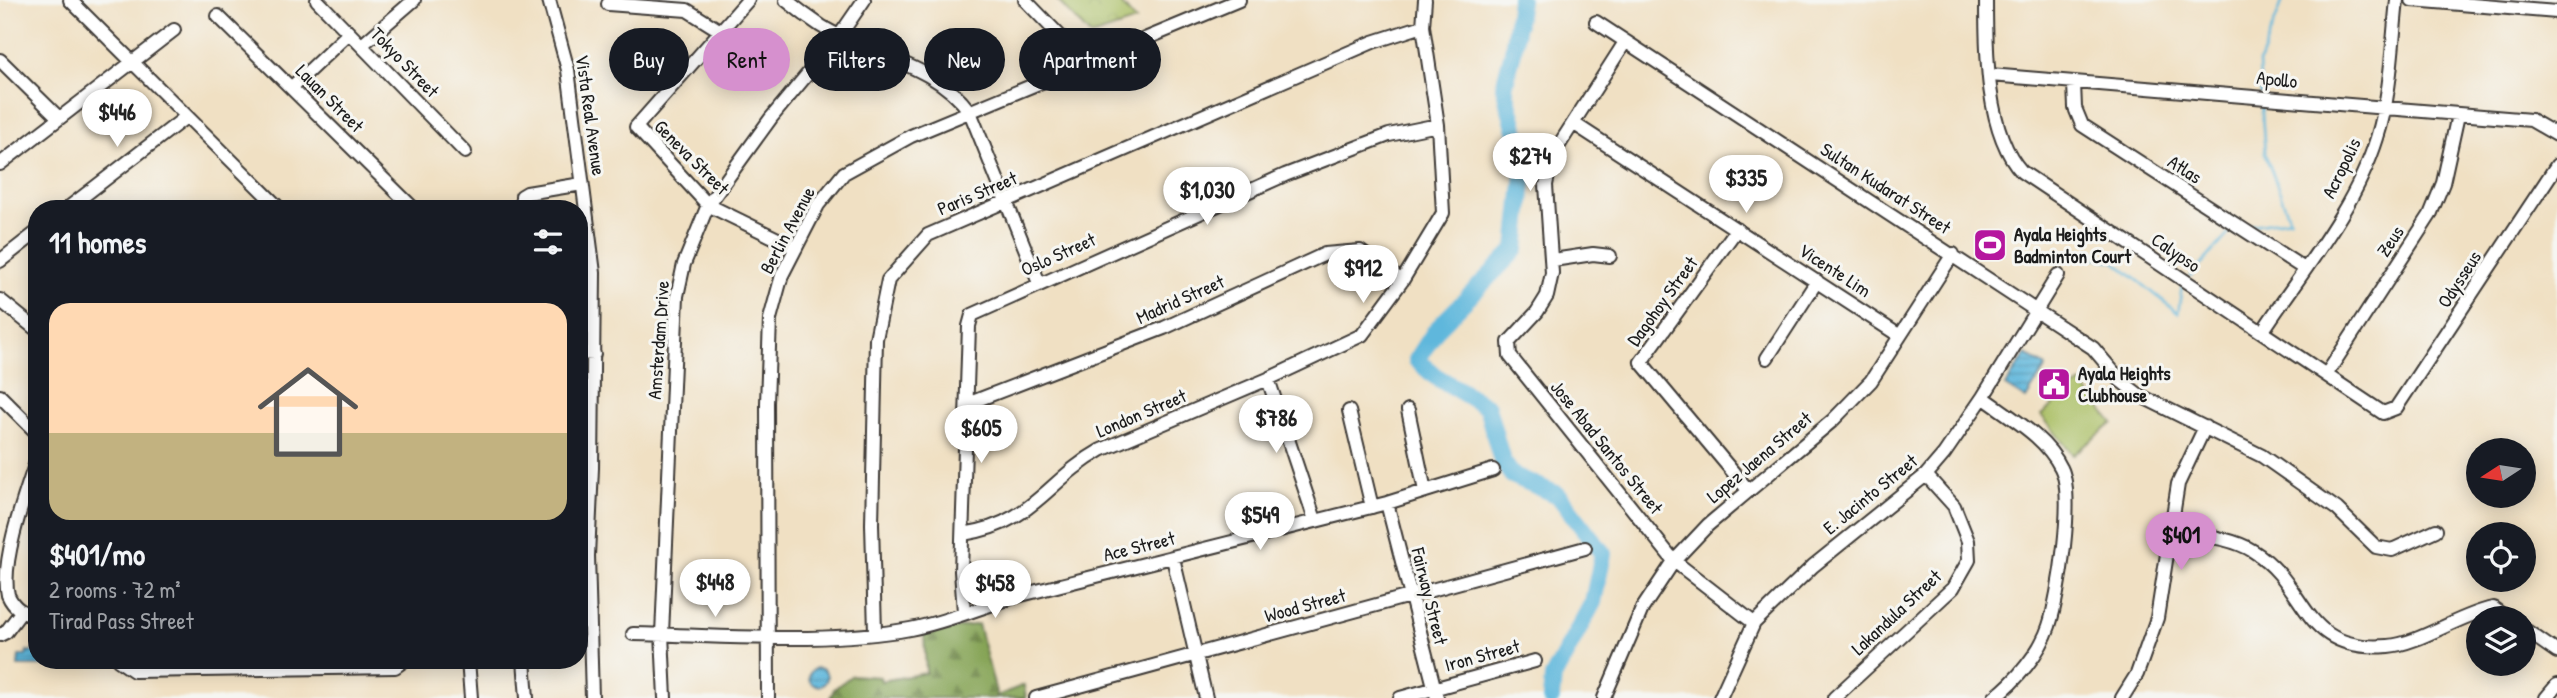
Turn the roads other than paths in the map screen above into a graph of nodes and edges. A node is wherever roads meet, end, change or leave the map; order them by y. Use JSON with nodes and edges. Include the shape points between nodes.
{"nodes":[{"id":1,"x":70,"y":0,"type":"edge"},
{"id":2,"x":317,"y":0,"type":"edge"},
{"id":3,"x":414,"y":0,"type":"edge"},
{"id":4,"x":549,"y":0,"type":"edge"},
{"id":5,"x":748,"y":0,"type":"edge"},
{"id":6,"x":786,"y":0,"type":"edge"},
{"id":7,"x":864,"y":0,"type":"edge"},
{"id":8,"x":1025,"y":0,"type":"edge"},
{"id":9,"x":1239,"y":0,"type":"edge"},
{"id":10,"x":1424,"y":0,"type":"edge"},
{"id":11,"x":1986,"y":0,"type":"edge"},
{"id":12,"x":2397,"y":0,"type":"edge"},
{"id":13,"x":2412,"y":0,"type":"edge"},
{"id":14,"x":608,"y":4,"type":"dead end"},
{"id":15,"x":2557,"y":12,"type":"edge"},
{"id":16,"x":218,"y":16,"type":"dead end"},
{"id":17,"x":1596,"y":22,"type":"dead end"},
{"id":18,"x":1423,"y":26,"type":"junction"},
{"id":19,"x":716,"y":28,"type":"edge"},
{"id":20,"x":721,"y":28,"type":"edge"},
{"id":21,"x":826,"y":28,"type":"edge"},
{"id":22,"x":845,"y":28,"type":"edge"},
{"id":23,"x":1052,"y":28,"type":"edge"},
{"id":24,"x":174,"y":30,"type":"dead end"},
{"id":25,"x":349,"y":33,"type":"junction"},
{"id":26,"x":1161,"y":33,"type":"edge"},
{"id":27,"x":1625,"y":42,"type":"junction"},
{"id":28,"x":362,"y":45,"type":"junction"},
{"id":29,"x":703,"y":49,"type":"edge"},
{"id":30,"x":0,"y":60,"type":"edge"},
{"id":31,"x":134,"y":63,"type":"junction"},
{"id":32,"x":910,"y":67,"type":"edge"},
{"id":33,"x":1990,"y":75,"type":"junction"},
{"id":34,"x":804,"y":78,"type":"edge"},
{"id":35,"x":2074,"y":83,"type":"junction"},
{"id":36,"x":292,"y":87,"type":"junction"},
{"id":37,"x":1021,"y":91,"type":"edge"},
{"id":38,"x":2384,"y":110,"type":"junction"},
{"id":39,"x":970,"y":112,"type":"junction"},
{"id":40,"x":2458,"y":115,"type":"junction"},
{"id":41,"x":58,"y":117,"type":"junction"},
{"id":42,"x":186,"y":117,"type":"junction"},
{"id":43,"x":1573,"y":123,"type":"junction"},
{"id":44,"x":1438,"y":125,"type":"junction"},
{"id":45,"x":2557,"y":135,"type":"edge"},
{"id":46,"x":465,"y":152,"type":"dead end"},
{"id":47,"x":0,"y":164,"type":"edge"},
{"id":48,"x":2557,"y":165,"type":"edge"},
{"id":49,"x":582,"y":184,"type":"junction"},
{"id":50,"x":78,"y":200,"type":"edge"},
{"id":51,"x":271,"y":200,"type":"edge"},
{"id":52,"x":405,"y":200,"type":"edge"},
{"id":53,"x":522,"y":200,"type":"edge"},
{"id":54,"x":584,"y":200,"type":"edge"},
{"id":55,"x":1006,"y":202,"type":"junction"},
{"id":56,"x":708,"y":205,"type":"junction"},
{"id":57,"x":588,"y":228,"type":"edge"},
{"id":58,"x":1737,"y":229,"type":"junction"},
{"id":59,"x":28,"y":239,"type":"edge"},
{"id":60,"x":796,"y":248,"type":"junction"},
{"id":61,"x":1953,"y":254,"type":"junction"},
{"id":62,"x":1610,"y":256,"type":"dead end"},
{"id":63,"x":1553,"y":260,"type":"junction"},
{"id":64,"x":0,"y":261,"type":"edge"},
{"id":65,"x":2303,"y":268,"type":"junction"},
{"id":66,"x":2058,"y":275,"type":"dead end"},
{"id":67,"x":1402,"y":281,"type":"junction"},
{"id":68,"x":1817,"y":281,"type":"junction"},
{"id":69,"x":1039,"y":283,"type":"junction"},
{"id":70,"x":0,"y":300,"type":"edge"},
{"id":71,"x":2035,"y":308,"type":"junction"},
{"id":72,"x":28,"y":323,"type":"edge"},
{"id":73,"x":2262,"y":332,"type":"junction"},
{"id":74,"x":1900,"y":336,"type":"junction"},
{"id":75,"x":588,"y":354,"type":"edge"},
{"id":76,"x":594,"y":354,"type":"junction"},
{"id":77,"x":1767,"y":358,"type":"dead end"},
{"id":78,"x":2326,"y":375,"type":"junction"},
{"id":79,"x":1268,"y":379,"type":"junction"},
{"id":80,"x":0,"y":396,"type":"edge"},
{"id":81,"x":1983,"y":397,"type":"junction"},
{"id":82,"x":967,"y":404,"type":"junction"},
{"id":83,"x":1408,"y":410,"type":"dead end"},
{"id":84,"x":1349,"y":411,"type":"dead end"},
{"id":85,"x":2390,"y":413,"type":"joint"},
{"id":86,"x":28,"y":424,"type":"edge"},
{"id":87,"x":2205,"y":427,"type":"junction"},
{"id":88,"x":588,"y":465,"type":"edge"},
{"id":89,"x":1493,"y":470,"type":"dead end"},
{"id":90,"x":1926,"y":475,"type":"junction"},
{"id":91,"x":28,"y":490,"type":"edge"},
{"id":92,"x":1748,"y":490,"type":"junction"},
{"id":93,"x":1425,"y":491,"type":"junction"},
{"id":94,"x":1387,"y":503,"type":"junction"},
{"id":95,"x":1372,"y":507,"type":"junction"},
{"id":96,"x":1315,"y":520,"type":"junction"},
{"id":97,"x":2171,"y":530,"type":"junction"},
{"id":98,"x":2436,"y":530,"type":"dead end"},
{"id":99,"x":963,"y":534,"type":"junction"},
{"id":100,"x":1585,"y":548,"type":"dead end"},
{"id":101,"x":1173,"y":558,"type":"junction"},
{"id":102,"x":1674,"y":561,"type":"junction"},
{"id":103,"x":1410,"y":596,"type":"junction"},
{"id":104,"x":20,"y":612,"type":"junction"},
{"id":105,"x":964,"y":612,"type":"junction"},
{"id":106,"x":28,"y":615,"type":"edge"},
{"id":107,"x":2466,"y":615,"type":"edge"},
{"id":108,"x":1754,"y":623,"type":"junction"},
{"id":109,"x":875,"y":632,"type":"junction"},
{"id":110,"x":633,"y":634,"type":"dead end"},
{"id":111,"x":662,"y":634,"type":"junction"},
{"id":112,"x":0,"y":635,"type":"edge"},
{"id":113,"x":588,"y":635,"type":"edge"},
{"id":114,"x":766,"y":637,"type":"junction"},
{"id":115,"x":2536,"y":637,"type":"edge"},
{"id":116,"x":2557,"y":652,"type":"edge"},
{"id":117,"x":1195,"y":655,"type":"junction"},
{"id":118,"x":1535,"y":661,"type":"dead end"},
{"id":119,"x":131,"y":669,"type":"edge"},
{"id":120,"x":264,"y":669,"type":"edge"},
{"id":121,"x":469,"y":669,"type":"edge"},
{"id":122,"x":525,"y":669,"type":"edge"},
{"id":123,"x":2557,"y":684,"type":"edge"},
{"id":124,"x":1436,"y":693,"type":"edge"},
{"id":125,"x":471,"y":698,"type":"edge"},
{"id":126,"x":527,"y":698,"type":"edge"},
{"id":127,"x":592,"y":698,"type":"edge"},
{"id":128,"x":665,"y":698,"type":"edge"},
{"id":129,"x":768,"y":698,"type":"edge"},
{"id":130,"x":1036,"y":698,"type":"edge"},
{"id":131,"x":1206,"y":698,"type":"edge"},
{"id":132,"x":1400,"y":698,"type":"edge"},
{"id":133,"x":1604,"y":698,"type":"edge"},
{"id":134,"x":1720,"y":698,"type":"edge"},
{"id":135,"x":1833,"y":698,"type":"edge"},
{"id":136,"x":1994,"y":698,"type":"edge"},
{"id":137,"x":2122,"y":698,"type":"edge"},
{"id":138,"x":2546,"y":698,"type":"edge"}],
"edges":[{"from":1,"to":31,"type":"street"},
{"from":2,"to":25,"type":"street","name":"Tokyo Street"},
{"from":3,"to":28,"type":"street"},
{"from":4,"to":49,"type":"street","name":"Vista Real Avenue","via":[[568,70]]},
{"from":5,"to":20,"type":"street"},
{"from":6,"to":21,"type":"street"},
{"from":7,"to":22,"type":"street","name":"Amsterdam Drive"},
{"from":8,"to":23,"type":"street"},
{"from":9,"to":26,"type":"street","name":"Berlin Avenue"},
{"from":10,"to":18,"type":"street","name":"London Street"},
{"from":11,"to":33,"type":"street","name":"Calypso"},
{"from":12,"to":38,"type":"street","name":"Acropolis"},
{"from":13,"to":15,"type":"street"},
{"from":14,"to":19,"type":"street","via":[[687,10]]},
{"from":16,"to":36,"type":"street","name":"Lauan Street"},
{"from":17,"to":27,"type":"street","name":"Sultan Kudarat Street"},
{"from":18,"to":44,"type":"street","name":"London Street"},
{"from":18,"to":55,"type":"street","name":"Paris Street","via":[[1373,42]]},
{"from":24,"to":31,"type":"street"},
{"from":25,"to":28,"type":"street","name":"Tokyo Street"},
{"from":25,"to":36,"type":"street"},
{"from":27,"to":43,"type":"street"},
{"from":27,"to":61,"type":"street","name":"Sultan Kudarat Street"},
{"from":28,"to":46,"type":"street","name":"Tokyo Street"},
{"from":29,"to":56,"type":"street","name":"Geneva Street","via":[[637,130]]},
{"from":30,"to":41,"type":"street"},
{"from":31,"to":41,"type":"street"},
{"from":31,"to":42,"type":"street"},
{"from":32,"to":39,"type":"street","via":[[942,82]]},
{"from":33,"to":35,"type":"street","name":"Apollo"},
{"from":33,"to":73,"type":"street","name":"Calypso","via":[[2003,148],[2022,172]]},
{"from":34,"to":56,"type":"street","name":"Amsterdam Drive"},
{"from":35,"to":38,"type":"street","name":"Apollo"},
{"from":35,"to":65,"type":"street","name":"Atlas","via":[[2075,108],[2082,125]]},
{"from":36,"to":52,"type":"street","name":"Lauan Street"},
{"from":37,"to":39,"type":"street","name":"Berlin Avenue"},
{"from":38,"to":40,"type":"street","name":"Apollo"},
{"from":38,"to":65,"type":"street","name":"Acropolis","via":[[2377,139],[2352,195]]},
{"from":39,"to":55,"type":"street"},
{"from":39,"to":60,"type":"street","name":"Berlin Avenue","via":[[911,136],[844,173],[818,205]]},
{"from":40,"to":45,"type":"street","name":"Apollo","via":[[2531,120]]},
{"from":40,"to":78,"type":"street","name":"Zeus","via":[[2443,183],[2430,215]]},
{"from":41,"to":47,"type":"street"},
{"from":42,"to":50,"type":"street"},
{"from":42,"to":51,"type":"street"},
{"from":43,"to":58,"type":"street","name":"Vicente Lim"},
{"from":43,"to":63,"type":"street","via":[[1552,156],[1546,185]]},
{"from":44,"to":67,"type":"street","name":"London Street","via":[[1443,213]]},
{"from":44,"to":69,"type":"street","name":"Oslo Street","via":[[1389,135],[1284,175]]},
{"from":48,"to":85,"type":"street","name":"Odysseus"},
{"from":49,"to":53,"type":"street","via":[[527,193]]},
{"from":49,"to":54,"type":"street","name":"Vista Real Avenue"},
{"from":55,"to":69,"type":"street"},
{"from":55,"to":109,"type":"street","name":"Paris Street","via":[[928,235],[888,280],[876,339]]},
{"from":56,"to":60,"type":"street","name":"Geneva Street"},
{"from":56,"to":111,"type":"street","name":"Amsterdam Drive","via":[[684,264],[677,296]]},
{"from":57,"to":76,"type":"street","name":"Vista Real Avenue","via":[[594,273]]},
{"from":58,"to":68,"type":"street","name":"Vicente Lim"},
{"from":58,"to":92,"type":"street","name":"Dagohoy Street","via":[[1641,362]]},
{"from":59,"to":64,"type":"street"},
{"from":60,"to":114,"type":"street","name":"Berlin Avenue","via":[[782,275],[770,319]]},
{"from":61,"to":71,"type":"street","name":"Sultan Kudarat Street"},
{"from":61,"to":74,"type":"street","name":"Lopez Jaena Street"},
{"from":62,"to":63,"type":"street"},
{"from":63,"to":102,"type":"street","name":"Jose Abad Santos Street","via":[[1547,296],[1509,342],[1510,356]]},
{"from":65,"to":73,"type":"street","name":"Acropolis"},
{"from":66,"to":71,"type":"street","name":"E. Jacinto Street"},
{"from":67,"to":79,"type":"street","name":"London Street","via":[[1362,335]]},
{"from":67,"to":82,"type":"street","name":"Madrid Street","via":[[1360,251],[1325,254],[1164,328]]},
{"from":68,"to":74,"type":"street","name":"Vicente Lim"},
{"from":68,"to":77,"type":"street"},
{"from":69,"to":82,"type":"street","name":"Oslo Street","via":[[972,315]]},
{"from":70,"to":72,"type":"street"},
{"from":71,"to":81,"type":"street","name":"E. Jacinto Street"},
{"from":71,"to":87,"type":"street","name":"Sultan Kudarat Street","via":[[2093,348],[2139,395]]},
{"from":73,"to":78,"type":"street","name":"Calypso"},
{"from":74,"to":92,"type":"street","name":"Lopez Jaena Street","via":[[1871,381],[1832,421]]},
{"from":75,"to":76,"type":"street"},
{"from":76,"to":88,"type":"street","name":"Vista Real Avenue"},
{"from":78,"to":85,"type":"street","name":"Calypso","via":[[2383,413]]},
{"from":79,"to":96,"type":"street"},
{"from":79,"to":99,"type":"street","name":"London Street","via":[[1101,450],[1080,461],[1011,521]]},
{"from":80,"to":86,"type":"street"},
{"from":81,"to":90,"type":"street","name":"E. Jacinto Street"},
{"from":81,"to":136,"type":"street","via":[[2042,441],[2061,468],[2068,499],[2049,628],[2028,663]]},
{"from":82,"to":99,"type":"street","name":"Oslo Street"},
{"from":83,"to":93,"type":"street"},
{"from":84,"to":95,"type":"street"},
{"from":87,"to":97,"type":"street","via":[[2178,484]]},
{"from":87,"to":98,"type":"street","name":"Sultan Kudarat Street","via":[[2262,456],[2337,509],[2376,547],[2392,550]]},
{"from":89,"to":93,"type":"street","name":"Ace Street"},
{"from":90,"to":108,"type":"street","name":"E. Jacinto Street","via":[[1813,566]]},
{"from":90,"to":135,"type":"street","name":"Lakandula Street","via":[[1954,506],[1969,560],[1962,576]]},
{"from":91,"to":104,"type":"street","via":[[6,567],[8,594]]},
{"from":92,"to":102,"type":"street","name":"Lopez Jaena Street"},
{"from":93,"to":94,"type":"street","name":"Ace Street"},
{"from":94,"to":95,"type":"street","name":"Ace Street"},
{"from":94,"to":103,"type":"street","name":"Fairway Street"},
{"from":95,"to":96,"type":"street","name":"Ace Street"},
{"from":96,"to":101,"type":"street","name":"Ace Street"},
{"from":97,"to":107,"type":"street","via":[[2251,549],[2284,577],[2314,624],[2346,643],[2391,646]]},
{"from":97,"to":137,"type":"street","via":[[2157,618],[2137,674]]},
{"from":99,"to":105,"type":"street","name":"Oslo Street"},
{"from":100,"to":103,"type":"street","name":"Wood Street"},
{"from":101,"to":105,"type":"street","name":"Ace Street"},
{"from":101,"to":117,"type":"street"},
{"from":102,"to":108,"type":"street","name":"Jose Abad Santos Street"},
{"from":102,"to":133,"type":"street","name":"Lopez Jaena Street","via":[[1642,610]]},
{"from":103,"to":117,"type":"street","name":"Wood Street"},
{"from":103,"to":124,"type":"street","name":"Fairway Street"},
{"from":104,"to":106,"type":"street"},
{"from":104,"to":112,"type":"street"},
{"from":105,"to":109,"type":"street","name":"Ace Street","via":[[945,621]]},
{"from":108,"to":134,"type":"street","name":"E. Jacinto Street"},
{"from":109,"to":114,"type":"street","name":"Ace Street"},
{"from":110,"to":111,"type":"street","name":"Ace Street"},
{"from":111,"to":114,"type":"street","name":"Ace Street"},
{"from":111,"to":128,"type":"street","name":"Amsterdam Drive"},
{"from":113,"to":127,"type":"street","name":"Vista Real Avenue"},
{"from":114,"to":129,"type":"street","name":"Berlin Avenue"},
{"from":115,"to":116,"type":"street"},
{"from":117,"to":130,"type":"street","name":"Wood Street"},
{"from":117,"to":131,"type":"street"},
{"from":118,"to":124,"type":"street","name":"Iron Street"},
{"from":119,"to":120,"type":"street"},
{"from":121,"to":125,"type":"street"},
{"from":122,"to":126,"type":"street"},
{"from":123,"to":138,"type":"street"},
{"from":124,"to":132,"type":"street","name":"Iron Street"}]}
